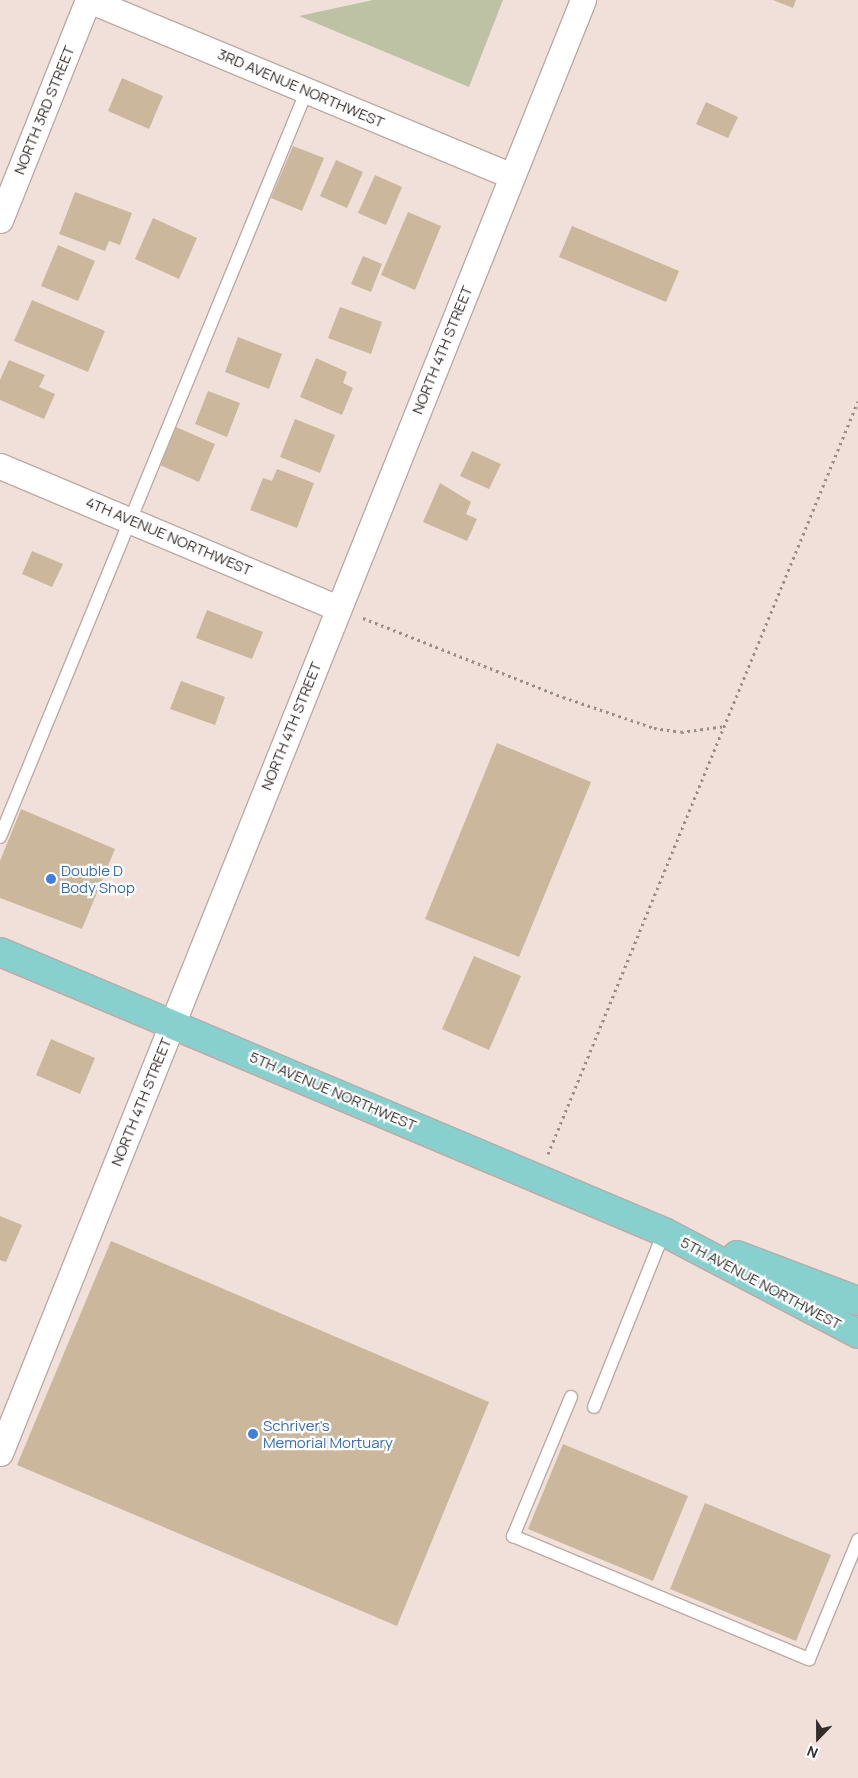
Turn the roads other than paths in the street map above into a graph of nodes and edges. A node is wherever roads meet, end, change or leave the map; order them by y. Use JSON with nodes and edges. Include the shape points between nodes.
{"nodes":[{"id":1,"x":89,"y":0,"type":"edge"},
{"id":2,"x":583,"y":0,"type":"edge"},
{"id":3,"x":307,"y":90,"type":"junction"},
{"id":4,"x":512,"y":176,"type":"junction"},
{"id":5,"x":0,"y":220,"type":"edge"},
{"id":6,"x":0,"y":466,"type":"edge"},
{"id":7,"x":130,"y":519,"type":"junction"},
{"id":8,"x":338,"y":608,"type":"junction"},
{"id":9,"x":0,"y":837,"type":"edge"},
{"id":10,"x":0,"y":952,"type":"edge"},
{"id":11,"x":173,"y":1023,"type":"junction"},
{"id":12,"x":664,"y":1232,"type":"junction"},
{"id":13,"x":858,"y":1301,"type":"edge"},
{"id":14,"x":858,"y":1334,"type":"edge"},
{"id":15,"x":571,"y":1397,"type":"dead end"},
{"id":16,"x":594,"y":1407,"type":"dead end"},
{"id":17,"x":0,"y":1452,"type":"edge"},
{"id":18,"x":858,"y":1540,"type":"edge"}],
"edges":[{"from":1,"to":3,"type":"street","name":"3RD AVENUE NORTHWEST"},
{"from":1,"to":5,"type":"street","name":"NORTH 3RD STREET"},
{"from":2,"to":4,"type":"street","name":"NORTH 4TH STREET"},
{"from":3,"to":4,"type":"street","name":"3RD AVENUE NORTHWEST"},
{"from":3,"to":7,"type":"lane"},
{"from":4,"to":8,"type":"street","name":"NORTH 4TH STREET"},
{"from":6,"to":7,"type":"street","name":"4TH AVENUE NORTHWEST"},
{"from":7,"to":8,"type":"street","name":"4TH AVENUE NORTHWEST"},
{"from":7,"to":9,"type":"lane"},
{"from":8,"to":11,"type":"street","name":"NORTH 4TH STREET"},
{"from":10,"to":11,"type":"main road","name":"5TH AVENUE NORTHWEST"},
{"from":11,"to":12,"type":"main road","name":"5TH AVENUE NORTHWEST"},
{"from":11,"to":17,"type":"street","name":"NORTH 4TH STREET"},
{"from":12,"to":13,"type":"main road","name":"5TH AVENUE NORTHWEST","via":[[758,1261]]},
{"from":12,"to":14,"type":"main road","name":"5TH AVENUE NORTHWEST"},
{"from":12,"to":16,"type":"lane"},
{"from":15,"to":18,"type":"lane","via":[[513,1536],[809,1660]]}]}
